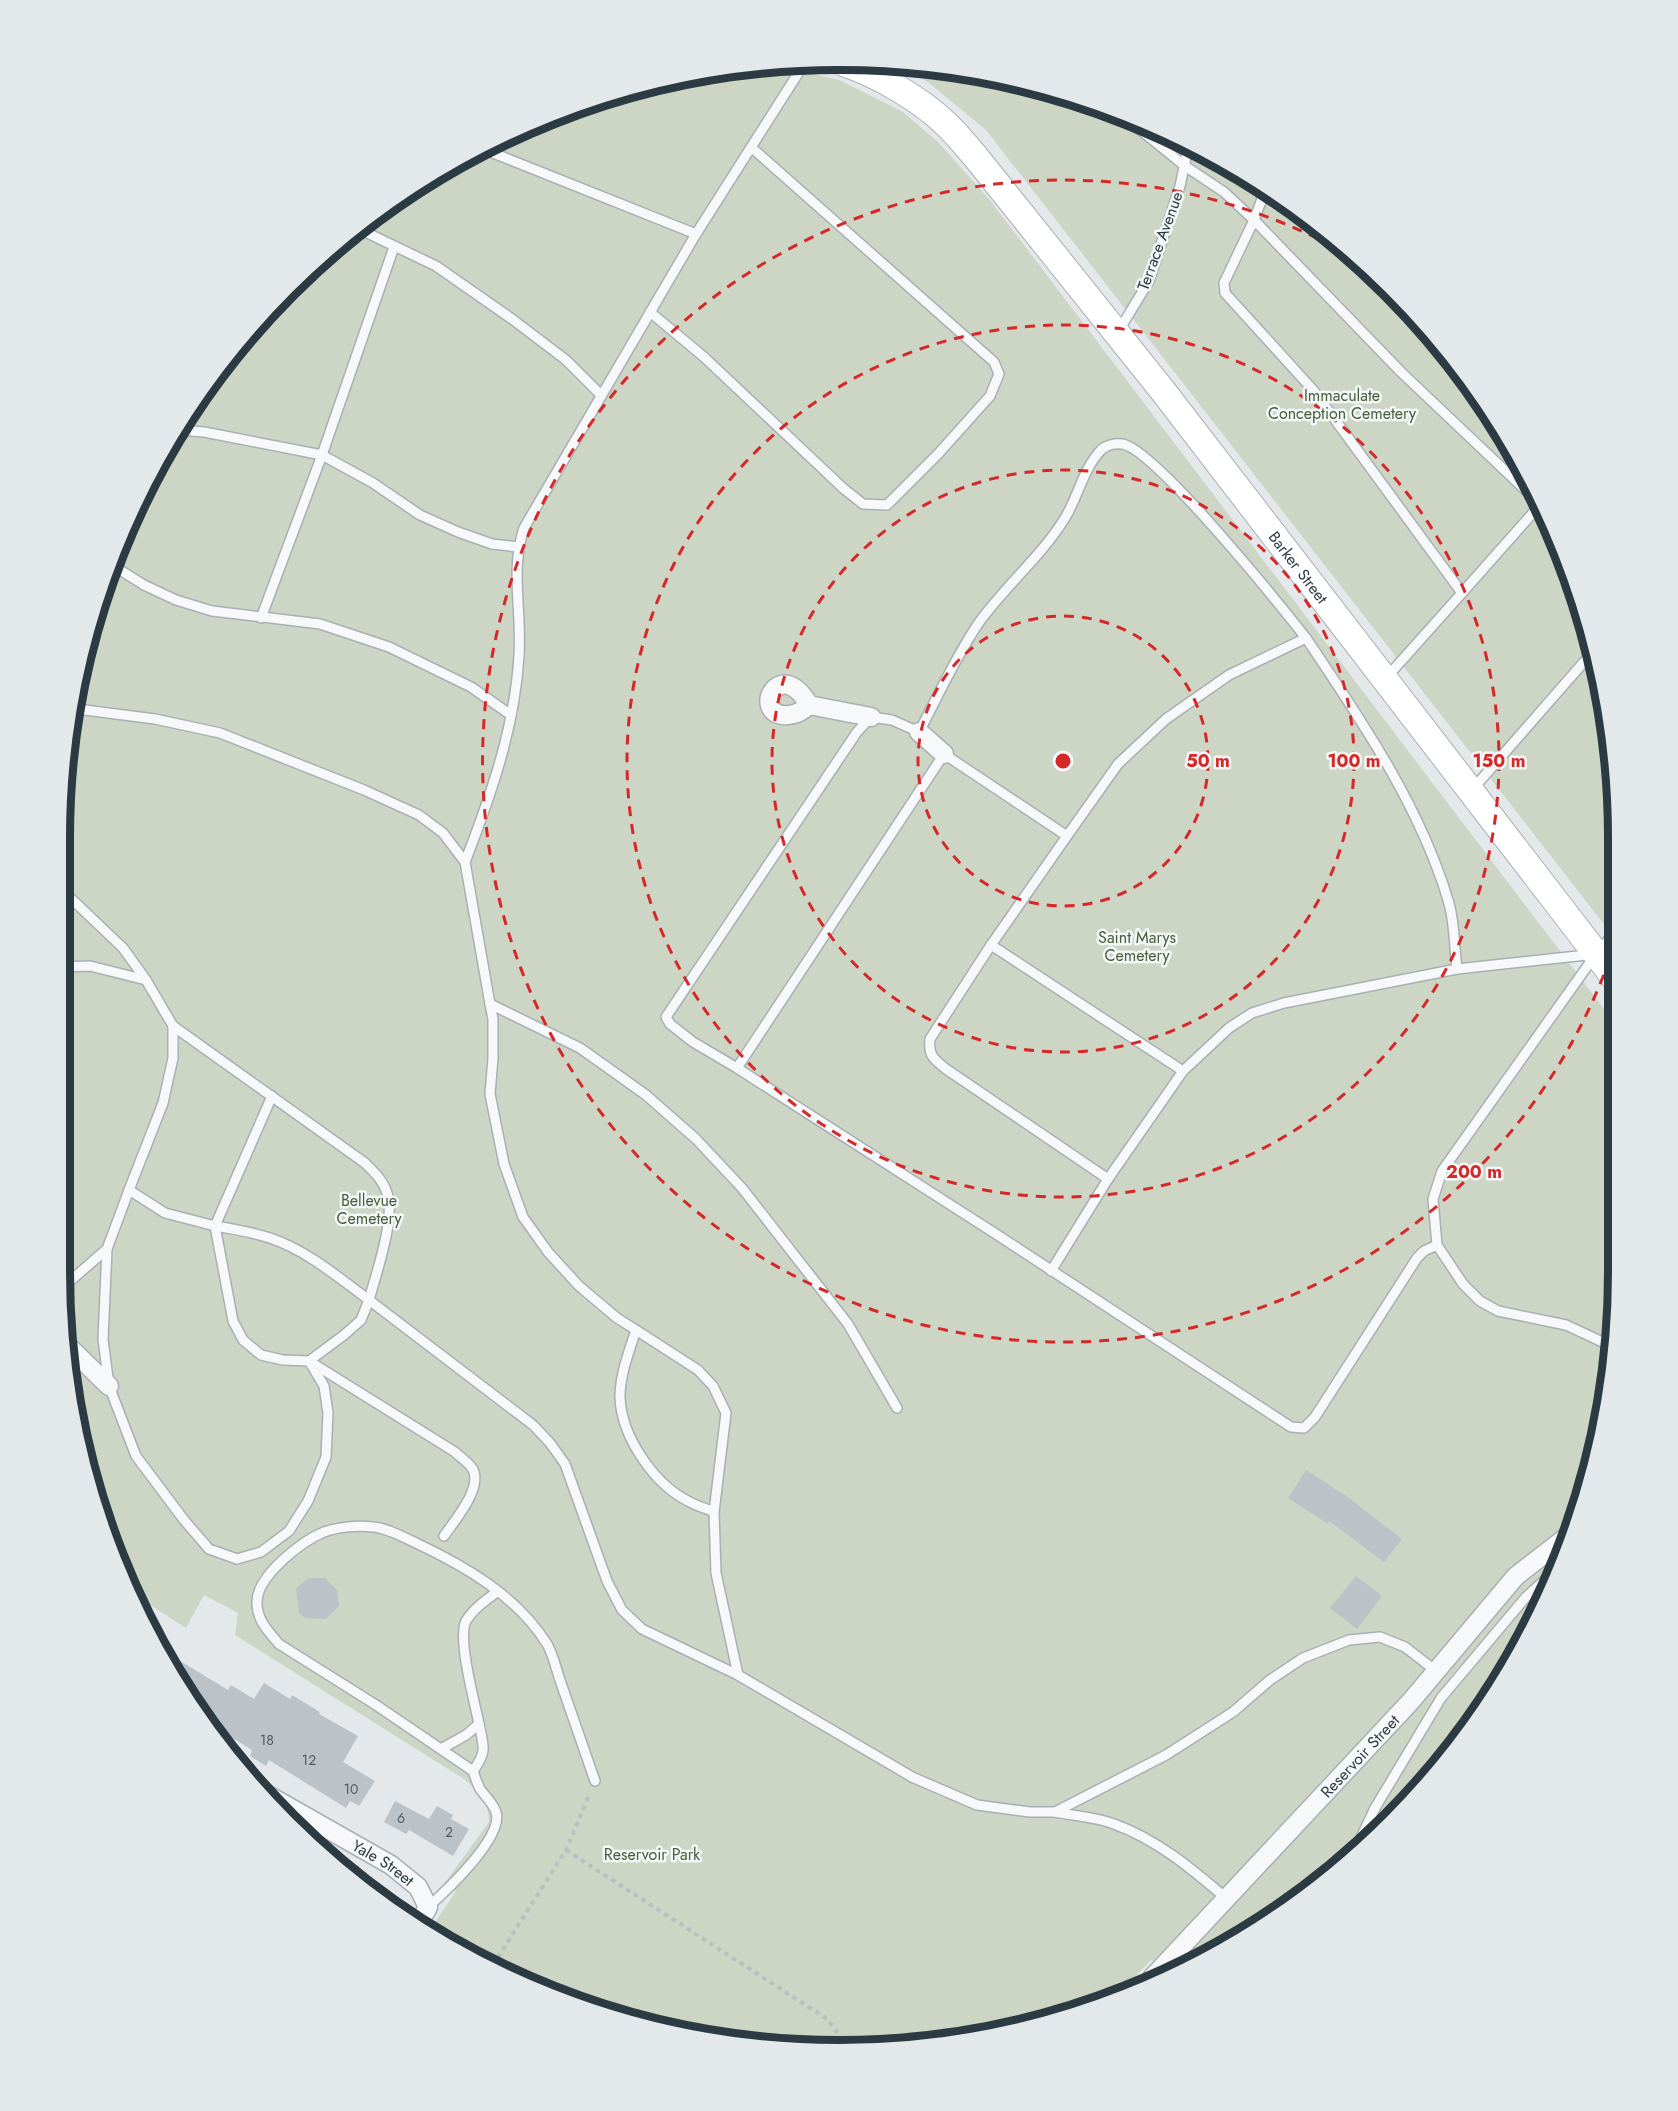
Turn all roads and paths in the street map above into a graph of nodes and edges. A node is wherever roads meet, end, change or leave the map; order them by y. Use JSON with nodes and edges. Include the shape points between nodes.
{"nodes":[{"id":1,"x":862,"y":71,"type":"edge"},
{"id":2,"x":799,"y":72,"type":"edge"},
{"id":3,"x":1148,"y":136,"type":"edge"},
{"id":4,"x":752,"y":148,"type":"junction"},
{"id":5,"x":493,"y":153,"type":"edge"},
{"id":6,"x":1187,"y":154,"type":"edge"},
{"id":7,"x":1185,"y":166,"type":"junction"},
{"id":8,"x":1262,"y":198,"type":"edge"},
{"id":9,"x":1254,"y":220,"type":"junction"},
{"id":10,"x":366,"y":233,"type":"edge"},
{"id":11,"x":696,"y":234,"type":"junction"},
{"id":12,"x":394,"y":247,"type":"junction"},
{"id":13,"x":650,"y":312,"type":"junction"},
{"id":14,"x":1117,"y":334,"type":"junction"},
{"id":15,"x":601,"y":395,"type":"junction"},
{"id":16,"x":188,"y":431,"type":"edge"},
{"id":17,"x":322,"y":455,"type":"junction"},
{"id":18,"x":1521,"y":486,"type":"edge"},
{"id":19,"x":1534,"y":512,"type":"edge"},
{"id":20,"x":518,"y":547,"type":"junction"},
{"id":21,"x":120,"y":570,"type":"edge"},
{"id":22,"x":1462,"y":593,"type":"junction"},
{"id":23,"x":261,"y":618,"type":"junction"},
{"id":24,"x":1306,"y":638,"type":"junction"},
{"id":25,"x":1586,"y":660,"type":"edge"},
{"id":26,"x":1384,"y":680,"type":"junction"},
{"id":27,"x":809,"y":705,"type":"dead end"},
{"id":28,"x":82,"y":709,"type":"edge"},
{"id":29,"x":511,"y":715,"type":"junction"},
{"id":30,"x":872,"y":717,"type":"junction"},
{"id":31,"x":919,"y":732,"type":"junction"},
{"id":32,"x":944,"y":754,"type":"junction"},
{"id":33,"x":1470,"y":792,"type":"junction"},
{"id":34,"x":1067,"y":836,"type":"junction"},
{"id":35,"x":465,"y":862,"type":"junction"},
{"id":36,"x":70,"y":898,"type":"edge"},
{"id":37,"x":1608,"y":940,"type":"edge"},
{"id":38,"x":991,"y":945,"type":"junction"},
{"id":39,"x":1596,"y":954,"type":"junction"},
{"id":40,"x":70,"y":967,"type":"edge"},
{"id":41,"x":1457,"y":969,"type":"junction"},
{"id":42,"x":1608,"y":969,"type":"edge"},
{"id":43,"x":146,"y":980,"type":"junction"},
{"id":44,"x":490,"y":1004,"type":"junction"},
{"id":45,"x":173,"y":1026,"type":"junction"},
{"id":46,"x":737,"y":1068,"type":"junction"},
{"id":47,"x":1183,"y":1071,"type":"junction"},
{"id":48,"x":272,"y":1096,"type":"junction"},
{"id":49,"x":1108,"y":1179,"type":"junction"},
{"id":50,"x":129,"y":1190,"type":"junction"},
{"id":51,"x":215,"y":1226,"type":"junction"},
{"id":52,"x":1437,"y":1245,"type":"junction"},
{"id":53,"x":107,"y":1249,"type":"junction"},
{"id":54,"x":1051,"y":1271,"type":"junction"},
{"id":55,"x":70,"y":1281,"type":"edge"},
{"id":56,"x":369,"y":1300,"type":"junction"},
{"id":57,"x":636,"y":1330,"type":"junction"},
{"id":58,"x":1604,"y":1343,"type":"edge"},
{"id":59,"x":75,"y":1353,"type":"edge"},
{"id":60,"x":309,"y":1361,"type":"junction"},
{"id":61,"x":109,"y":1386,"type":"junction"},
{"id":62,"x":897,"y":1408,"type":"dead end"},
{"id":63,"x":714,"y":1512,"type":"junction"},
{"id":64,"x":444,"y":1536,"type":"dead end"},
{"id":65,"x":1557,"y":1544,"type":"edge"},
{"id":66,"x":1540,"y":1585,"type":"edge"},
{"id":67,"x":497,"y":1592,"type":"junction"},
{"id":68,"x":1436,"y":1671,"type":"junction"},
{"id":69,"x":738,"y":1675,"type":"junction"},
{"id":70,"x":479,"y":1724,"type":"junction"},
{"id":71,"x":441,"y":1749,"type":"junction"},
{"id":72,"x":473,"y":1771,"type":"junction"},
{"id":73,"x":595,"y":1781,"type":"joint"},
{"id":74,"x":1055,"y":1812,"type":"junction"},
{"id":75,"x":296,"y":1815,"type":"edge"},
{"id":76,"x":1363,"y":1833,"type":"edge"},
{"id":77,"x":567,"y":1850,"type":"junction"},
{"id":78,"x":1227,"y":1899,"type":"junction"},
{"id":79,"x":428,"y":1907,"type":"junction"},
{"id":80,"x":422,"y":1917,"type":"edge"},
{"id":81,"x":497,"y":1960,"type":"edge"},
{"id":82,"x":1160,"y":1970,"type":"edge"},
{"id":83,"x":843,"y":2040,"type":"edge"}],
"edges":[{"from":1,"to":14,"type":"main road","name":"Barker Street","via":[[910,97],[946,123]]},
{"from":2,"to":4,"type":"lane"},
{"from":3,"to":7,"type":"lane"},
{"from":4,"to":11,"type":"lane"},
{"from":4,"to":13,"type":"lane","via":[[994,362],[999,374],[990,396],[887,505],[863,504]]},
{"from":5,"to":11,"type":"lane"},
{"from":6,"to":7,"type":"lane","name":"Terrace Avenue"},
{"from":7,"to":9,"type":"lane","via":[[1224,192]]},
{"from":7,"to":14,"type":"lane","name":"Terrace Avenue","via":[[1149,281]]},
{"from":8,"to":9,"type":"lane"},
{"from":9,"to":18,"type":"lane","via":[[1401,372]]},
{"from":9,"to":22,"type":"lane","via":[[1224,283],[1225,293],[1314,391]]},
{"from":10,"to":12,"type":"lane"},
{"from":11,"to":13,"type":"lane"},
{"from":12,"to":15,"type":"lane","via":[[436,266],[512,319],[566,360]]},
{"from":12,"to":17,"type":"lane"},
{"from":13,"to":15,"type":"lane"},
{"from":14,"to":26,"type":"main road","name":"Barker Street"},
{"from":15,"to":20,"type":"lane","via":[[524,528]]},
{"from":16,"to":17,"type":"lane"},
{"from":17,"to":20,"type":"lane","via":[[420,515],[492,544]]},
{"from":17,"to":23,"type":"lane"},
{"from":19,"to":22,"type":"lane"},
{"from":20,"to":29,"type":"lane","via":[[519,657]]},
{"from":21,"to":23,"type":"lane","via":[[176,600],[212,611]]},
{"from":22,"to":26,"type":"lane"},
{"from":23,"to":29,"type":"lane","via":[[320,624],[389,646],[471,687]]},
{"from":24,"to":31,"type":"lane","via":[[1267,588],[1165,476],[1133,447],[1109,445],[1101,450],[1086,473],[1066,517],[979,623]]},
{"from":24,"to":34,"type":"lane","via":[[1228,675],[1166,719],[1118,764]]},
{"from":24,"to":41,"type":"lane","via":[[1363,723],[1416,818],[1449,902]]},
{"from":25,"to":33,"type":"lane"},
{"from":26,"to":33,"type":"main road","name":"Barker Street"},
{"from":27,"to":30,"type":"street"},
{"from":28,"to":35,"type":"lane","via":[[220,733],[269,752],[419,815],[443,833]]},
{"from":29,"to":35,"type":"lane","via":[[488,802]]},
{"from":30,"to":31,"type":"lane","via":[[892,720]]},
{"from":30,"to":46,"type":"lane","via":[[820,785],[666,1017],[693,1042]]},
{"from":31,"to":32,"type":"street"},
{"from":32,"to":34,"type":"lane"},
{"from":32,"to":46,"type":"lane"},
{"from":33,"to":39,"type":"main road","name":"Barker Street"},
{"from":34,"to":38,"type":"lane"},
{"from":35,"to":44,"type":"lane"},
{"from":36,"to":43,"type":"lane","via":[[123,948]]},
{"from":37,"to":39,"type":"lane"},
{"from":38,"to":47,"type":"lane"},
{"from":38,"to":49,"type":"lane","via":[[930,1039],[929,1050],[946,1069]]},
{"from":39,"to":41,"type":"lane"},
{"from":39,"to":42,"type":"main road","name":"Barker Street"},
{"from":39,"to":52,"type":"lane","via":[[1442,1171],[1433,1199]]},
{"from":40,"to":43,"type":"lane","via":[[90,966]]},
{"from":41,"to":47,"type":"lane","via":[[1284,1003],[1252,1013],[1229,1028]]},
{"from":43,"to":45,"type":"lane"},
{"from":44,"to":57,"type":"lane","via":[[494,1058],[490,1094],[504,1164],[523,1217],[579,1286]]},
{"from":44,"to":62,"type":"lane","via":[[580,1048],[646,1095],[696,1139],[742,1188],[848,1324]]},
{"from":45,"to":48,"type":"lane"},
{"from":45,"to":50,"type":"lane","via":[[173,1058],[164,1103]]},
{"from":46,"to":54,"type":"lane"},
{"from":47,"to":49,"type":"lane"},
{"from":48,"to":51,"type":"lane"},
{"from":48,"to":56,"type":"lane","via":[[365,1163],[380,1178],[388,1194],[388,1220]]},
{"from":49,"to":54,"type":"lane"},
{"from":50,"to":51,"type":"lane","via":[[165,1213]]},
{"from":50,"to":53,"type":"lane"},
{"from":51,"to":56,"type":"lane","via":[[269,1237],[299,1251]]},
{"from":51,"to":60,"type":"lane","via":[[233,1321],[243,1340],[261,1355]]},
{"from":52,"to":54,"type":"lane","via":[[1417,1257],[1315,1417],[1304,1428],[1291,1427]]},
{"from":52,"to":58,"type":"lane","via":[[1463,1284],[1480,1301],[1498,1311],[1566,1325]]},
{"from":53,"to":55,"type":"lane"},
{"from":53,"to":61,"type":"lane","via":[[103,1339]]},
{"from":56,"to":60,"type":"lane","via":[[361,1320]]},
{"from":56,"to":69,"type":"lane","via":[[533,1425],[550,1443],[565,1464],[607,1581],[622,1610],[642,1629]]},
{"from":57,"to":63,"type":"lane","via":[[698,1370],[713,1386],[726,1413]]},
{"from":57,"to":63,"type":"lane","via":[[623,1369],[620,1398],[624,1423],[641,1460],[659,1478],[686,1501]]},
{"from":59,"to":61,"type":"street"},
{"from":60,"to":61,"type":"lane","via":[[324,1386],[328,1413],[326,1456],[308,1501],[289,1531],[261,1552],[237,1559],[209,1549],[136,1456]]},
{"from":60,"to":64,"type":"lane","via":[[455,1452],[472,1468],[476,1478],[471,1497]]},
{"from":63,"to":69,"type":"lane","via":[[716,1573]]},
{"from":65,"to":68,"type":"street","name":"Reservoir Street","via":[[1516,1576]]},
{"from":66,"to":76,"type":"lane","via":[[1441,1698]]},
{"from":67,"to":70,"type":"lane","via":[[465,1622],[462,1641]]},
{"from":67,"to":71,"type":"lane","via":[[451,1560],[375,1527],[325,1532],[301,1545],[261,1585],[257,1600],[259,1617],[279,1644]]},
{"from":67,"to":73,"type":"lane","via":[[525,1615],[548,1645]]},
{"from":68,"to":74,"type":"lane","via":[[1406,1647],[1380,1637],[1349,1640],[1303,1658],[1233,1712],[1166,1755]]},
{"from":68,"to":78,"type":"street","name":"Reservoir Street"},
{"from":69,"to":74,"type":"lane","via":[[912,1777],[977,1805]]},
{"from":70,"to":71,"type":"lane"},
{"from":70,"to":72,"type":"lane","via":[[483,1758]]},
{"from":71,"to":72,"type":"lane"},
{"from":72,"to":79,"type":"lane","via":[[478,1786],[496,1810],[498,1823],[455,1883]]},
{"from":73,"to":77,"type":"path"},
{"from":74,"to":78,"type":"lane","via":[[1113,1823],[1155,1843]]},
{"from":75,"to":79,"type":"street","name":"Yale Street","via":[[391,1865],[418,1887]]},
{"from":77,"to":81,"type":"path"},
{"from":77,"to":83,"type":"path","via":[[827,2019]]},
{"from":78,"to":82,"type":"street","name":"Reservoir Street"},
{"from":79,"to":80,"type":"street"}]}
